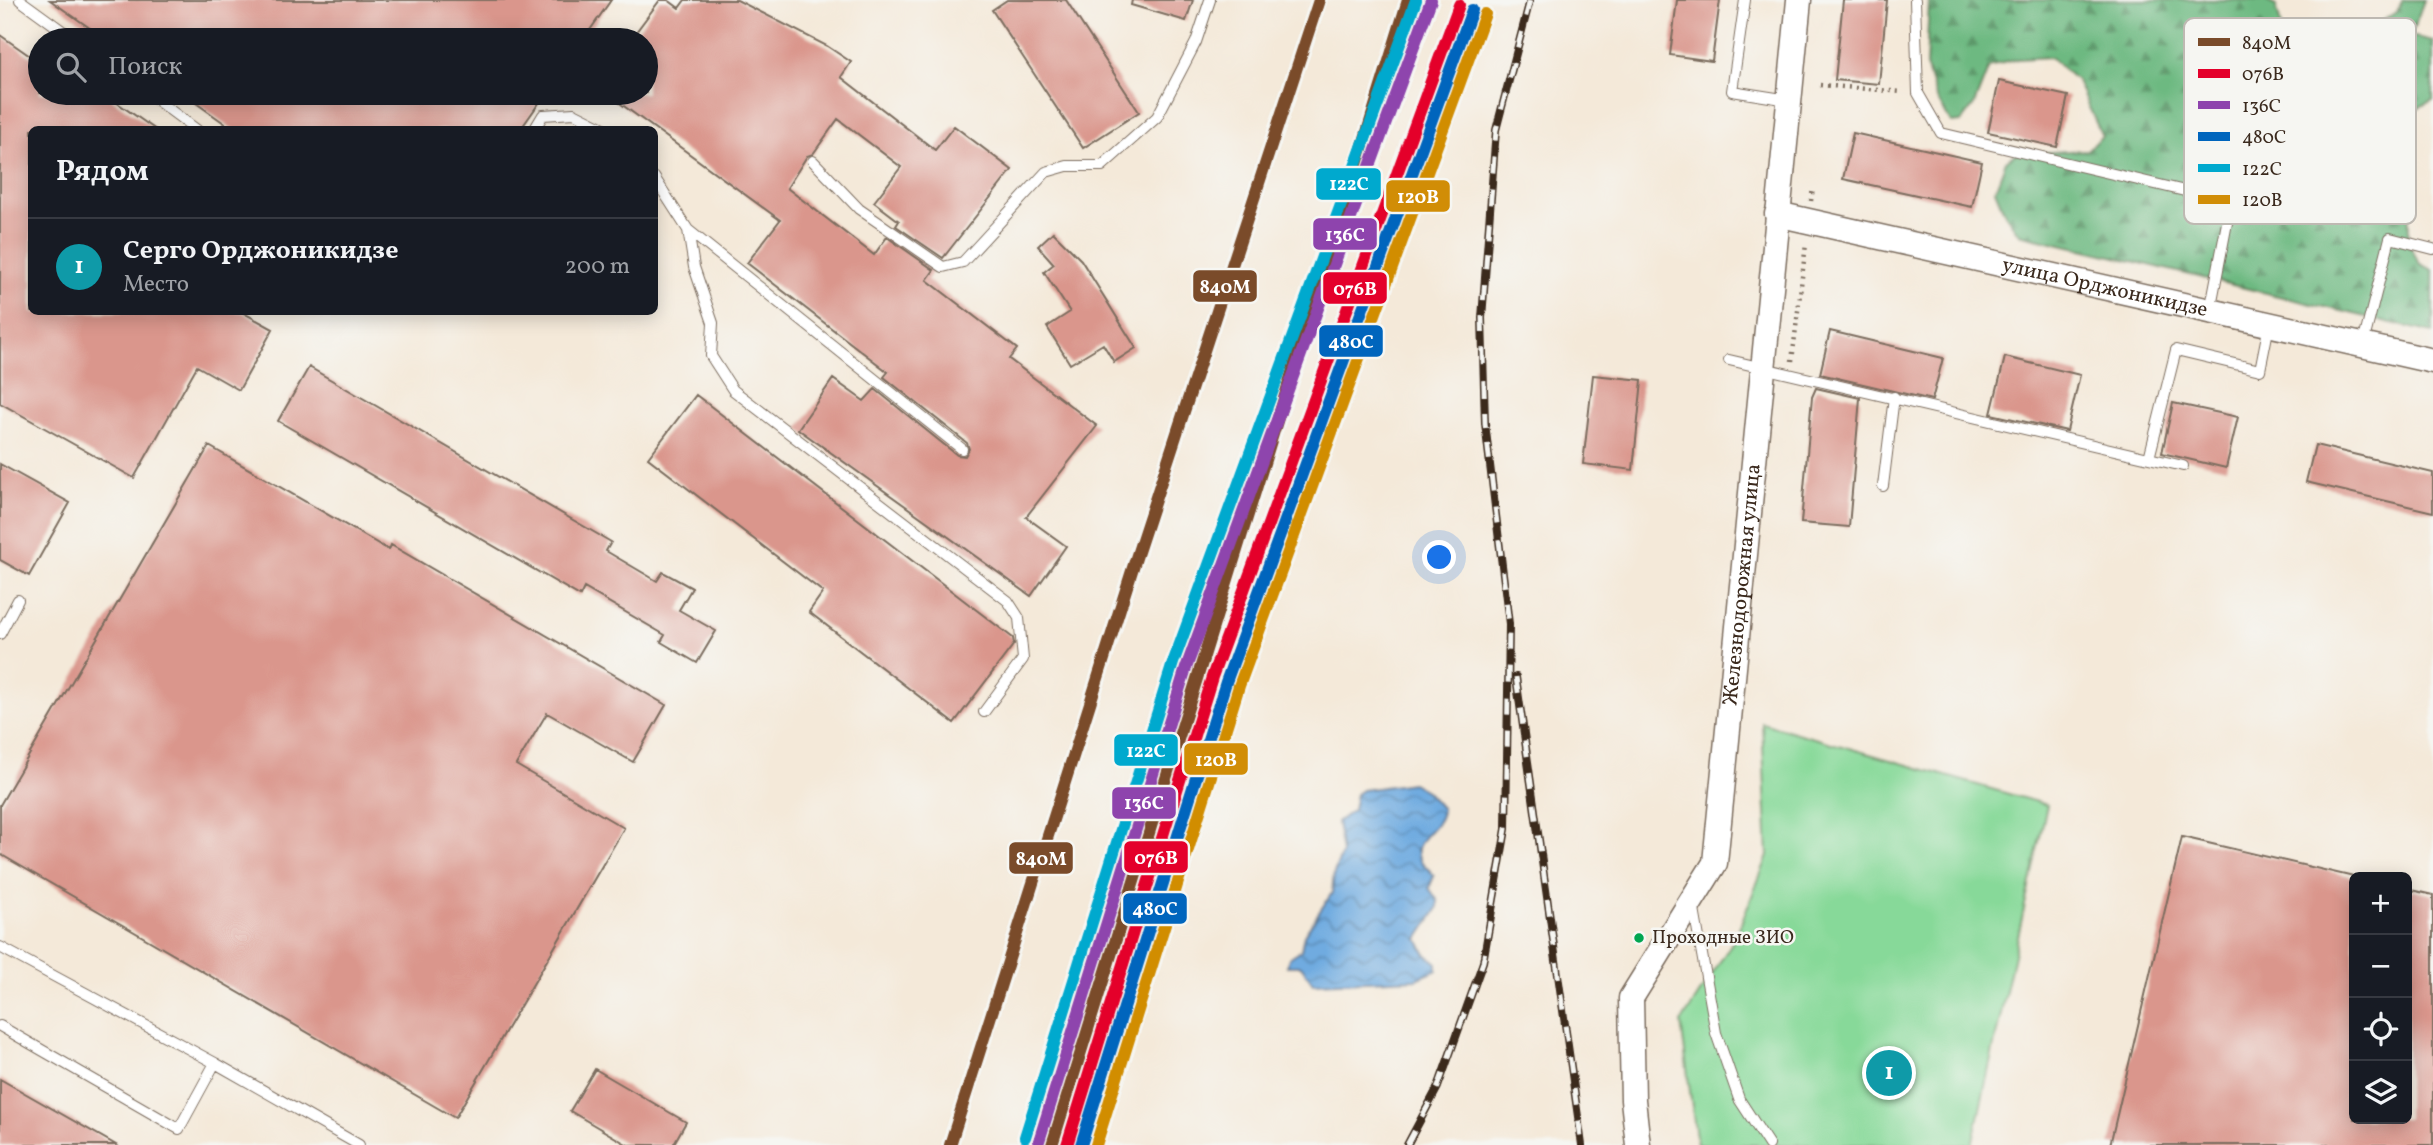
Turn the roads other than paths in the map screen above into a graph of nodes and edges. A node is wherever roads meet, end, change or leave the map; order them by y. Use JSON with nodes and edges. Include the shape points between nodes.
{"nodes":[{"id":1,"x":20,"y":0,"type":"edge"},
{"id":2,"x":1210,"y":0,"type":"edge"},
{"id":3,"x":1745,"y":0,"type":"edge"},
{"id":4,"x":1799,"y":0,"type":"edge"},
{"id":5,"x":1915,"y":0,"type":"edge"},
{"id":6,"x":58,"y":28,"type":"edge"},
{"id":7,"x":1788,"y":100,"type":"junction"},
{"id":8,"x":163,"y":105,"type":"edge"},
{"id":9,"x":191,"y":126,"type":"edge"},
{"id":10,"x":537,"y":126,"type":"edge"},
{"id":11,"x":600,"y":126,"type":"edge"},
{"id":12,"x":813,"y":161,"type":"dead end"},
{"id":13,"x":658,"y":183,"type":"edge"},
{"id":14,"x":2184,"y":191,"type":"edge"},
{"id":15,"x":1777,"y":214,"type":"junction"},
{"id":16,"x":2227,"y":224,"type":"edge"},
{"id":17,"x":688,"y":230,"type":"junction"},
{"id":18,"x":2433,"y":248,"type":"edge"},
{"id":19,"x":2210,"y":311,"type":"junction"},
{"id":20,"x":2269,"y":325,"type":"junction"},
{"id":21,"x":2362,"y":345,"type":"junction"},
{"id":22,"x":1729,"y":360,"type":"dead end"},
{"id":23,"x":2433,"y":361,"type":"edge"},
{"id":24,"x":1762,"y":366,"type":"junction"},
{"id":25,"x":1894,"y":397,"type":"junction"},
{"id":26,"x":962,"y":449,"type":"dead end"},
{"id":27,"x":2149,"y":458,"type":"junction"},
{"id":28,"x":2183,"y":466,"type":"dead end"},
{"id":29,"x":1883,"y":486,"type":"dead end"},
{"id":30,"x":18,"y":600,"type":"dead end"},
{"id":31,"x":0,"y":634,"type":"edge"},
{"id":32,"x":984,"y":712,"type":"dead end"},
{"id":33,"x":1693,"y":900,"type":"junction"},
{"id":34,"x":0,"y":947,"type":"edge"},
{"id":35,"x":0,"y":1026,"type":"edge"},
{"id":36,"x":215,"y":1063,"type":"junction"},
{"id":37,"x":359,"y":1145,"type":"edge"},
{"id":38,"x":1638,"y":1145,"type":"edge"},
{"id":39,"x":1769,"y":1145,"type":"edge"}],
"edges":[{"from":1,"to":6,"type":"lane"},
{"from":2,"to":12,"type":"lane","via":[[1196,42],[1157,117],[1102,166],[1067,166],[1046,172],[962,262],[943,267],[859,208]]},
{"from":3,"to":7,"type":"lane","via":[[1732,91]]},
{"from":4,"to":7,"type":"street","name":"Железнодорожная улица"},
{"from":5,"to":14,"type":"lane","via":[[1918,93],[1941,133]]},
{"from":7,"to":15,"type":"street","name":"Железнодорожная улица"},
{"from":8,"to":9,"type":"lane"},
{"from":10,"to":11,"type":"lane","via":[[543,116],[574,113]]},
{"from":13,"to":17,"type":"lane"},
{"from":15,"to":19,"type":"street","name":"улица Орджоникидзе"},
{"from":15,"to":24,"type":"street","name":"Железнодорожная улица"},
{"from":16,"to":19,"type":"lane"},
{"from":17,"to":26,"type":"lane"},
{"from":17,"to":32,"type":"lane","via":[[694,267],[713,323],[711,356],[733,390],[1008,601],[1019,618],[1023,659]]},
{"from":18,"to":21,"type":"lane","via":[[2390,238]]},
{"from":19,"to":20,"type":"street","name":"улица Орджоникидзе"},
{"from":20,"to":21,"type":"street","name":"улица Орджоникидзе"},
{"from":20,"to":27,"type":"lane","via":[[2260,370],[2176,350]]},
{"from":21,"to":23,"type":"street","name":"улица Орджоникидзе"},
{"from":22,"to":24,"type":"lane"},
{"from":24,"to":25,"type":"lane"},
{"from":24,"to":33,"type":"street","name":"Железнодорожная улица","via":[[1715,863]]},
{"from":25,"to":27,"type":"lane"},
{"from":25,"to":29,"type":"lane"},
{"from":27,"to":28,"type":"lane"},
{"from":30,"to":31,"type":"lane"},
{"from":33,"to":38,"type":"street","name":"Железнодорожная улица","via":[[1631,998]]},
{"from":33,"to":39,"type":"lane","via":[[1716,1033],[1739,1099]]},
{"from":34,"to":36,"type":"lane"},
{"from":35,"to":36,"type":"lane","via":[[179,1129]]},
{"from":36,"to":37,"type":"lane"}]}
